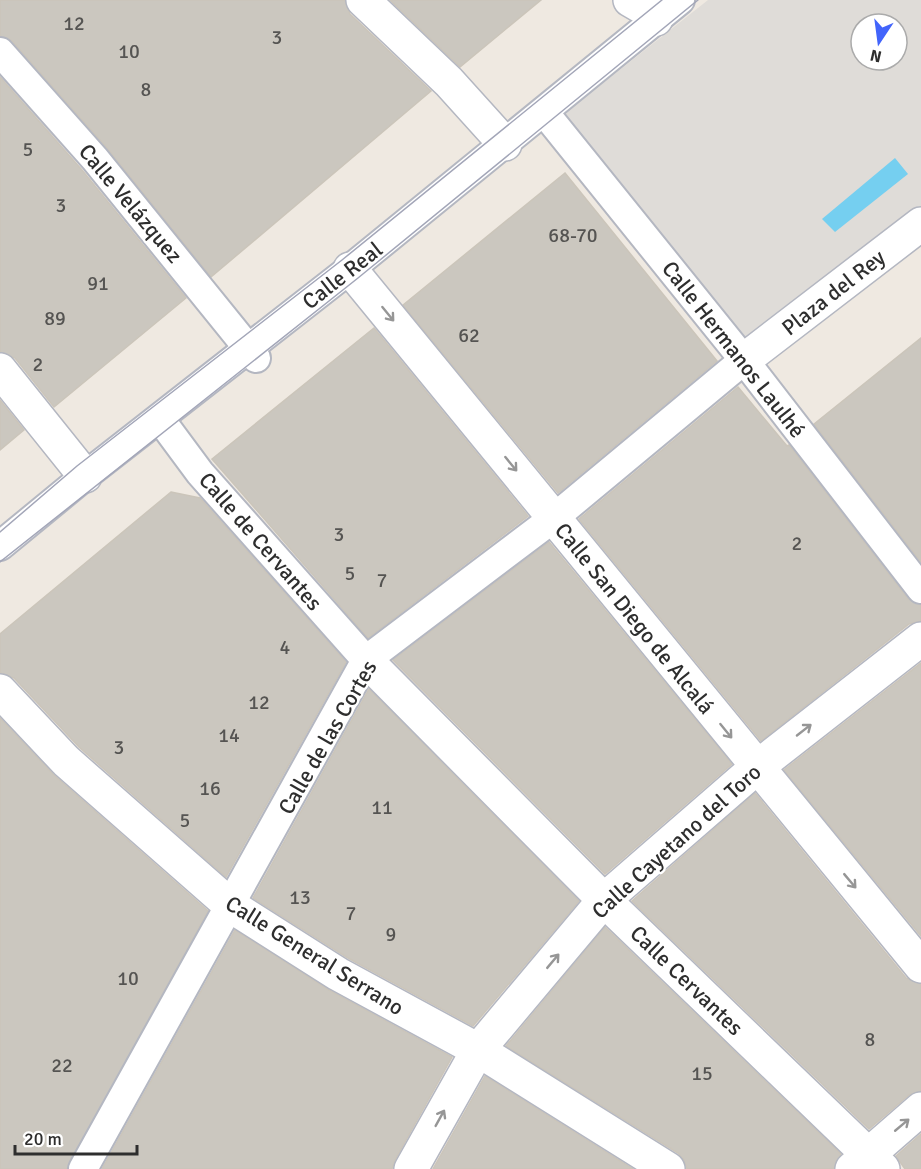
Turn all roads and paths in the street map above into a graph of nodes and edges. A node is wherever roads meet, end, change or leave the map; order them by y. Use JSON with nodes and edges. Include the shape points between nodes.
{"nodes":[{"id":1,"x":363,"y":0,"type":"edge"},
{"id":2,"x":630,"y":0,"type":"edge"},
{"id":3,"x":668,"y":10,"type":"edge"},
{"id":4,"x":0,"y":52,"type":"edge"},
{"id":5,"x":544,"y":112,"type":"junction"},
{"id":6,"x":505,"y":144,"type":"junction"},
{"id":7,"x":921,"y":224,"type":"edge"},
{"id":8,"x":350,"y":269,"type":"junction"},
{"id":9,"x":253,"y":353,"type":"junction"},
{"id":10,"x":744,"y":360,"type":"junction"},
{"id":11,"x":0,"y":370,"type":"edge"},
{"id":12,"x":160,"y":419,"type":"junction"},
{"id":13,"x":85,"y":476,"type":"junction"},
{"id":14,"x":555,"y":517,"type":"junction"},
{"id":15,"x":0,"y":546,"type":"edge"},
{"id":16,"x":921,"y":589,"type":"edge"},
{"id":17,"x":921,"y":639,"type":"edge"},
{"id":18,"x":366,"y":660,"type":"junction"},
{"id":19,"x":0,"y":691,"type":"edge"},
{"id":20,"x":756,"y":768,"type":"junction"},
{"id":21,"x":604,"y":900,"type":"junction"},
{"id":22,"x":231,"y":906,"type":"junction"},
{"id":23,"x":921,"y":966,"type":"edge"},
{"id":24,"x":478,"y":1050,"type":"junction"},
{"id":25,"x":921,"y":1109,"type":"edge"},
{"id":26,"x":868,"y":1164,"type":"edge"},
{"id":27,"x":83,"y":1169,"type":"edge"},
{"id":28,"x":411,"y":1169,"type":"edge"},
{"id":29,"x":668,"y":1169,"type":"edge"}],
"edges":[{"from":1,"to":6,"type":"street","via":[[450,82]]},
{"from":2,"to":3,"type":"street","via":[[649,10]]},
{"from":3,"to":5,"type":"street","name":"Calle Real"},
{"from":4,"to":9,"type":"street","name":"Calle Velázquez","via":[[95,159]]},
{"from":5,"to":6,"type":"street","name":"Calle Real"},
{"from":5,"to":10,"type":"street","name":"Calle Hermanos Laulhé"},
{"from":6,"to":8,"type":"street","name":"Calle Real"},
{"from":7,"to":10,"type":"street","name":"Plaza del Rey"},
{"from":8,"to":9,"type":"street","name":"Calle Real"},
{"from":8,"to":14,"type":"street","name":"Calle San Diego de Alcalá","one_way":true},
{"from":9,"to":12,"type":"street","name":"Calle Real"},
{"from":10,"to":14,"type":"street","name":"Calle de las Cortes"},
{"from":10,"to":16,"type":"street","name":"Calle Hermanos Laulhé"},
{"from":11,"to":13,"type":"street"},
{"from":12,"to":13,"type":"street","name":"Calle Real"},
{"from":12,"to":18,"type":"street","name":"Calle de Cervantes","via":[[200,473]]},
{"from":13,"to":15,"type":"street","name":"Calle Real"},
{"from":14,"to":18,"type":"street","name":"Calle de las Cortes"},
{"from":14,"to":20,"type":"street","name":"Calle San Diego de Alcalá","one_way":true},
{"from":20,"to":17,"type":"street","name":"Calle Cayetano del Toro","one_way":true},
{"from":18,"to":21,"type":"street","name":"Calle Cervantes"},
{"from":18,"to":22,"type":"street","name":"Calle de las Cortes"},
{"from":19,"to":22,"type":"street","name":"Calle General Serrano","via":[[66,761]]},
{"from":20,"to":21,"type":"street","name":"Calle Cayetano del Toro"},
{"from":20,"to":23,"type":"street","name":"Calle San Diego de Alcalá","one_way":true},
{"from":24,"to":21,"type":"street","name":"Calle Cayetano del Toro","one_way":true},
{"from":21,"to":26,"type":"street","name":"Calle Cervantes"},
{"from":22,"to":24,"type":"street","name":"Calle General Serrano","via":[[338,974]]},
{"from":22,"to":27,"type":"street","name":"Calle de las Cortes"},
{"from":28,"to":24,"type":"street","name":"Calle Cayetano del Toro","one_way":true},
{"from":24,"to":29,"type":"street","name":"Calle General Serrano"},
{"from":26,"to":25,"type":"street","one_way":true}]}
